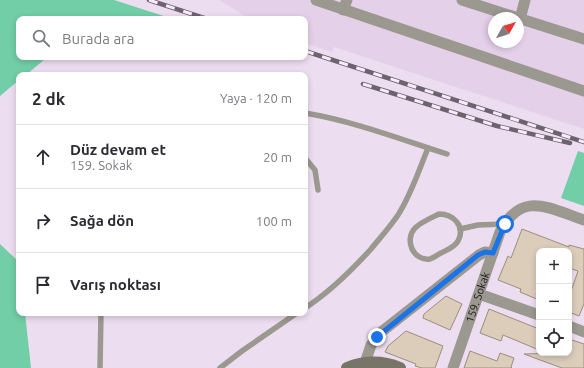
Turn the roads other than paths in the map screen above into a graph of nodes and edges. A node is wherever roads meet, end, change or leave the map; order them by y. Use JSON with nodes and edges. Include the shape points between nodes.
{"nodes":[{"id":1,"x":316,"y":0,"type":"edge"},
{"id":2,"x":462,"y":0,"type":"edge"},
{"id":3,"x":525,"y":0,"type":"edge"},
{"id":4,"x":483,"y":3,"type":"edge"},
{"id":5,"x":345,"y":5,"type":"edge"},
{"id":6,"x":504,"y":12,"type":"edge"},
{"id":7,"x":520,"y":12,"type":"edge"},
{"id":8,"x":524,"y":20,"type":"edge"},
{"id":9,"x":584,"y":40,"type":"edge"},
{"id":10,"x":584,"y":91,"type":"edge"},
{"id":11,"x":308,"y":114,"type":"edge"},
{"id":12,"x":428,"y":148,"type":"junction"},
{"id":13,"x":447,"y":154,"type":"dead end"},
{"id":14,"x":308,"y":162,"type":"edge"},
{"id":15,"x":318,"y":190,"type":"dead end"},
{"id":16,"x":584,"y":220,"type":"edge"},
{"id":17,"x":505,"y":224,"type":"junction"},
{"id":18,"x":460,"y":229,"type":"junction"},
{"id":19,"x":493,"y":253,"type":"junction"},
{"id":20,"x":479,"y":294,"type":"junction"},
{"id":21,"x":308,"y":306,"type":"edge"},
{"id":22,"x":536,"y":314,"type":"edge"},
{"id":23,"x":102,"y":316,"type":"edge"},
{"id":24,"x":293,"y":316,"type":"edge"},
{"id":25,"x":572,"y":327,"type":"edge"},
{"id":26,"x":584,"y":332,"type":"edge"},
{"id":27,"x":365,"y":363,"type":"junction"},
{"id":28,"x":100,"y":368,"type":"edge"},
{"id":29,"x":220,"y":368,"type":"edge"},
{"id":30,"x":347,"y":368,"type":"edge"},
{"id":31,"x":400,"y":368,"type":"edge"},
{"id":32,"x":452,"y":368,"type":"edge"}],
"edges":[{"from":1,"to":5,"type":"street"},
{"from":2,"to":4,"type":"street"},
{"from":3,"to":7,"type":"street"},
{"from":4,"to":6,"type":"street"},
{"from":5,"to":10,"type":"street"},
{"from":8,"to":9,"type":"street"},
{"from":11,"to":12,"type":"lane","via":[[350,123]]},
{"from":12,"to":13,"type":"lane"},
{"from":12,"to":21,"type":"lane","via":[[399,214],[388,229],[352,270]]},
{"from":14,"to":15,"type":"lane","via":[[315,170]]},
{"from":16,"to":17,"type":"street","name":"159. Sokak","via":[[531,205],[519,209]]},
{"from":17,"to":18,"type":"lane"},
{"from":17,"to":19,"type":"street","name":"159. Sokak"},
{"from":18,"to":18,"type":"lane","via":[[450,216],[439,214],[416,228],[410,238],[412,249],[420,257],[431,259],[455,245]]},
{"from":19,"to":20,"type":"street","name":"159. Sokak"},
{"from":19,"to":27,"type":"street","via":[[485,252],[478,255],[380,334],[371,345]]},
{"from":20,"to":22,"type":"street"},
{"from":20,"to":32,"type":"street","name":"159. Sokak"},
{"from":23,"to":28,"type":"lane"},
{"from":24,"to":29,"type":"lane"},
{"from":25,"to":26,"type":"street"},
{"from":27,"to":30,"type":"main road"},
{"from":27,"to":31,"type":"main road","via":[[391,364]]}]}
